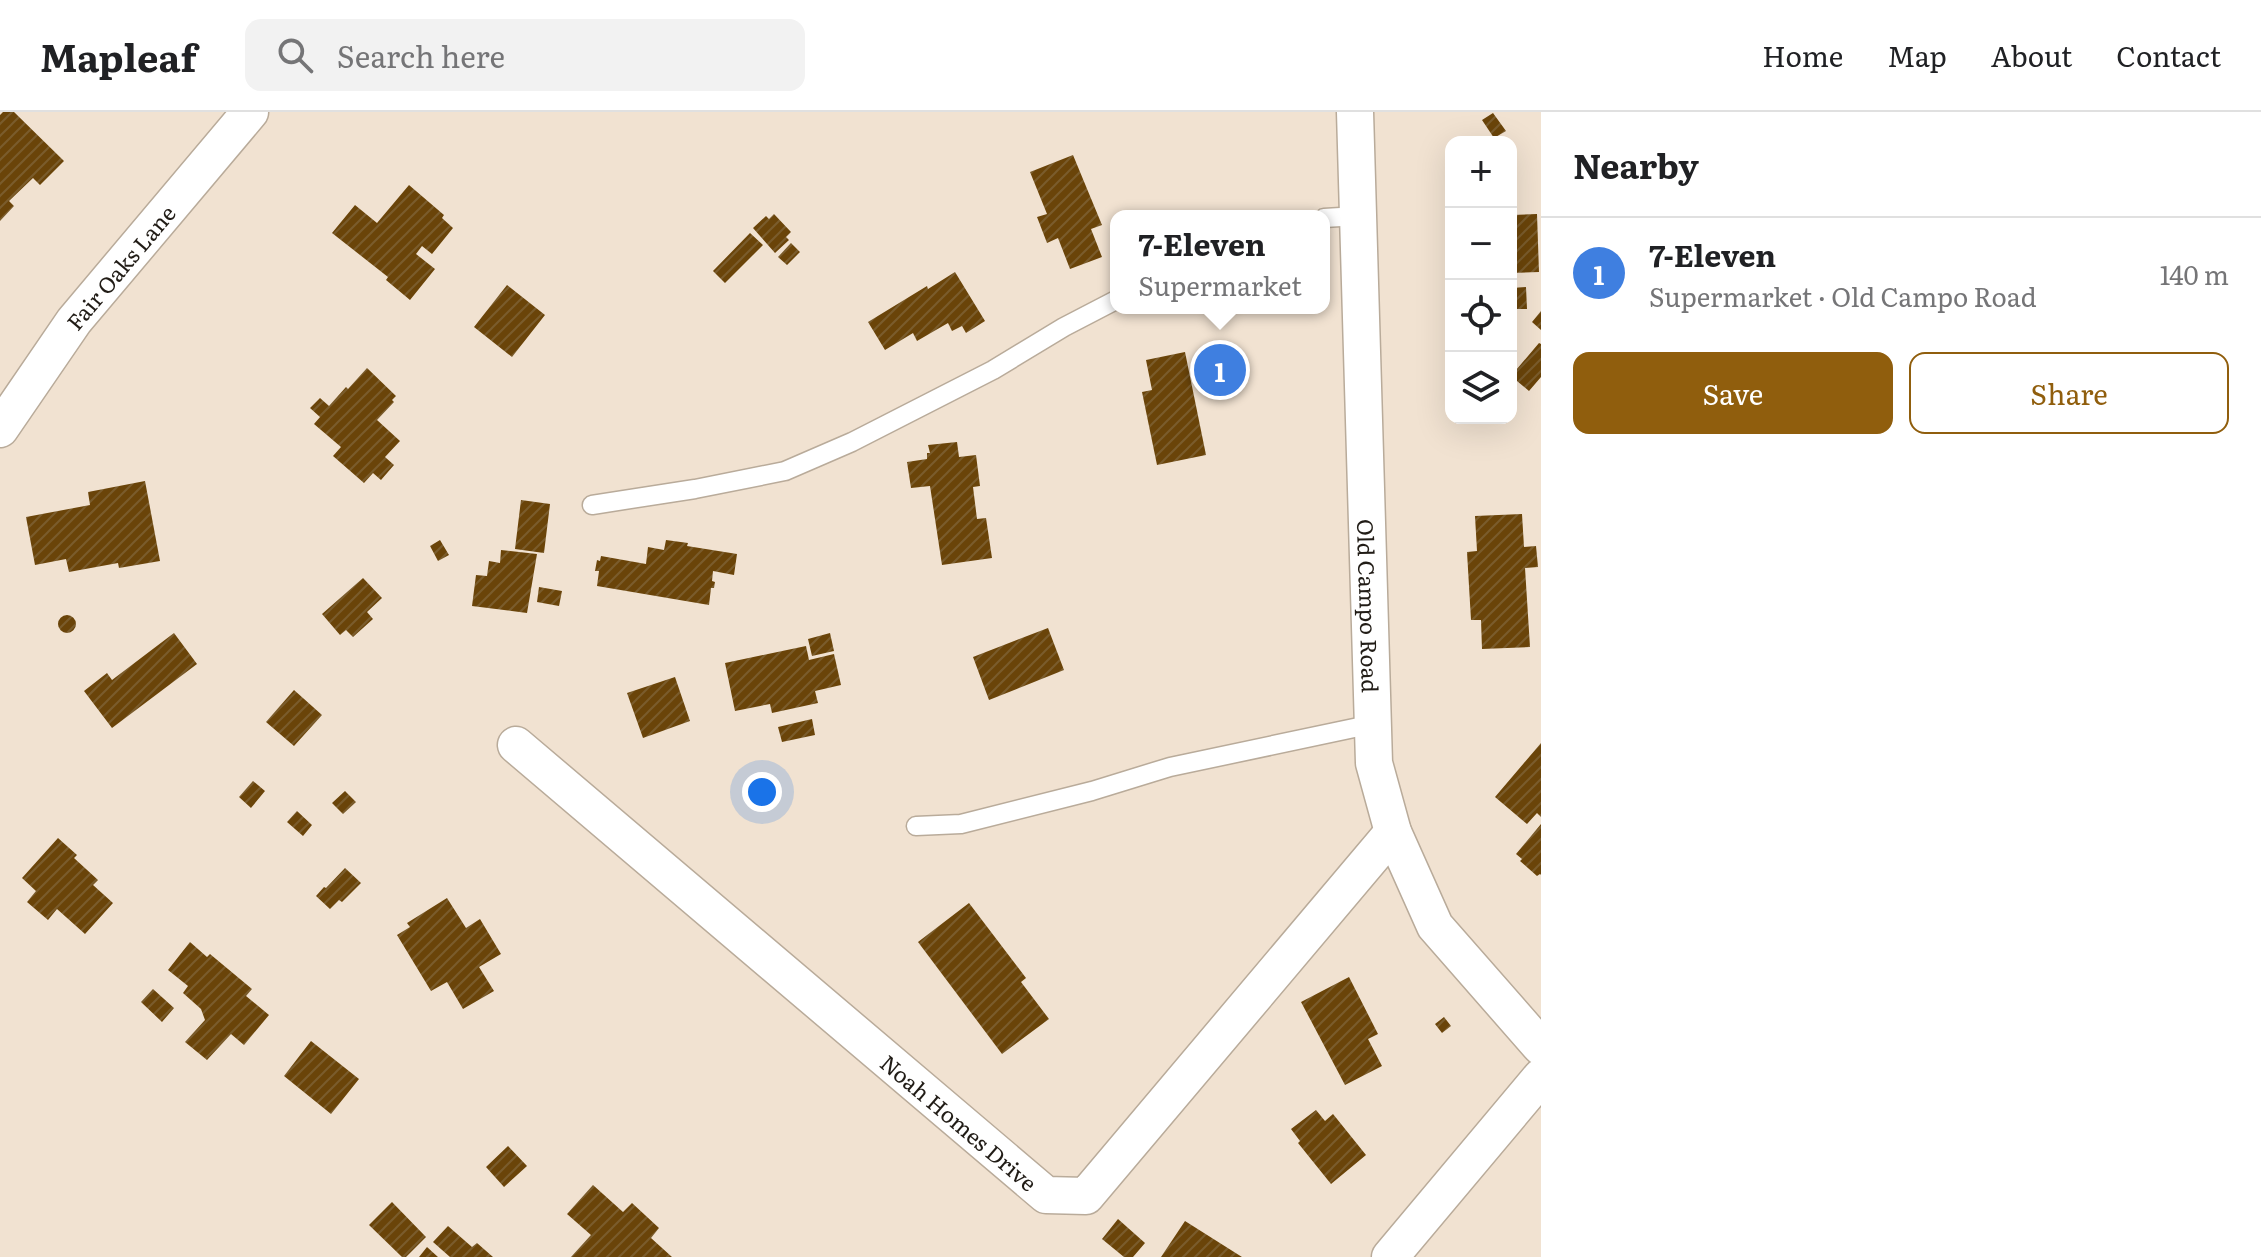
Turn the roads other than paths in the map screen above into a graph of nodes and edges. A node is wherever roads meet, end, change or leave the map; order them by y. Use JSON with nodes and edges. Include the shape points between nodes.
{"nodes":[{"id":1,"x":250,"y":112,"type":"edge"},
{"id":2,"x":1355,"y":112,"type":"edge"},
{"id":3,"x":1341,"y":217,"type":"edge"},
{"id":4,"x":1110,"y":303,"type":"edge"},
{"id":5,"x":0,"y":429,"type":"edge"},
{"id":6,"x":592,"y":505,"type":"dead end"},
{"id":7,"x":1373,"y":724,"type":"junction"},
{"id":8,"x":516,"y":745,"type":"dead end"},
{"id":9,"x":916,"y":826,"type":"dead end"},
{"id":10,"x":1393,"y":832,"type":"junction"},
{"id":11,"x":1541,"y":1047,"type":"edge"},
{"id":12,"x":1541,"y":1077,"type":"edge"},
{"id":13,"x":1390,"y":1257,"type":"edge"}],
"edges":[{"from":1,"to":5,"type":"street","name":"Fair Oaks Lane","via":[[74,321]]},
{"from":2,"to":3,"type":"street","name":"Old Campo Road"},
{"from":3,"to":7,"type":"street","name":"Old Campo Road"},
{"from":4,"to":6,"type":"lane","via":[[993,370],[785,471]]},
{"from":7,"to":9,"type":"lane","via":[[1170,767],[961,824]]},
{"from":7,"to":10,"type":"street","name":"Old Campo Road","via":[[1374,763]]},
{"from":8,"to":10,"type":"street","name":"Noah Homes Drive","via":[[1046,1195],[1086,1196]]},
{"from":10,"to":11,"type":"street","name":"Old Campo Road","via":[[1435,926]]},
{"from":12,"to":13,"type":"street"}]}
